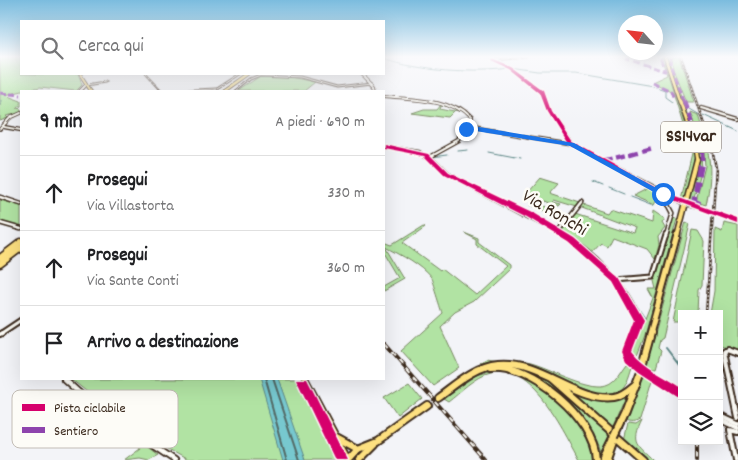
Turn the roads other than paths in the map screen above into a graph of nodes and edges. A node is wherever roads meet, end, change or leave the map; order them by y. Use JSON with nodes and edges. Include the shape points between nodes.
{"nodes":[{"id":1,"x":82,"y":78,"type":"edge"},
{"id":2,"x":233,"y":78,"type":"edge"},
{"id":3,"x":244,"y":78,"type":"edge"},
{"id":4,"x":254,"y":78,"type":"edge"},
{"id":5,"x":302,"y":78,"type":"edge"},
{"id":6,"x":367,"y":78,"type":"edge"},
{"id":7,"x":525,"y":78,"type":"edge"},
{"id":8,"x":672,"y":78,"type":"edge"},
{"id":9,"x":105,"y":82,"type":"dead end"},
{"id":10,"x":372,"y":83,"type":"junction"},
{"id":11,"x":86,"y":86,"type":"junction"},
{"id":12,"x":216,"y":89,"type":"joint"},
{"id":13,"x":81,"y":90,"type":"edge"},
{"id":14,"x":90,"y":90,"type":"edge"},
{"id":15,"x":181,"y":90,"type":"edge"},
{"id":16,"x":228,"y":90,"type":"edge"},
{"id":17,"x":237,"y":90,"type":"edge"},
{"id":18,"x":375,"y":90,"type":"edge"},
{"id":19,"x":385,"y":96,"type":"edge"},
{"id":20,"x":701,"y":108,"type":"dead end"},
{"id":21,"x":20,"y":113,"type":"edge"},
{"id":22,"x":738,"y":119,"type":"edge"},
{"id":23,"x":469,"y":125,"type":"junction"},
{"id":24,"x":5,"y":127,"type":"junction"},
{"id":25,"x":473,"y":128,"type":"junction"},
{"id":26,"x":0,"y":129,"type":"edge"},
{"id":27,"x":466,"y":129,"type":"junction"},
{"id":28,"x":20,"y":130,"type":"edge"},
{"id":29,"x":566,"y":139,"type":"junction"},
{"id":30,"x":560,"y":141,"type":"junction"},
{"id":31,"x":572,"y":144,"type":"junction"},
{"id":32,"x":385,"y":146,"type":"edge"},
{"id":33,"x":430,"y":157,"type":"junction"},
{"id":34,"x":663,"y":194,"type":"junction"},
{"id":35,"x":0,"y":197,"type":"edge"},
{"id":36,"x":682,"y":202,"type":"dead end"},
{"id":37,"x":582,"y":203,"type":"dead end"},
{"id":38,"x":20,"y":204,"type":"edge"},
{"id":39,"x":690,"y":205,"type":"dead end"},
{"id":40,"x":708,"y":210,"type":"dead end"},
{"id":41,"x":717,"y":214,"type":"dead end"},
{"id":42,"x":738,"y":222,"type":"edge"},
{"id":43,"x":0,"y":223,"type":"edge"},
{"id":44,"x":20,"y":229,"type":"edge"},
{"id":45,"x":559,"y":232,"type":"junction"},
{"id":46,"x":20,"y":243,"type":"edge"},
{"id":47,"x":20,"y":249,"type":"edge"},
{"id":48,"x":0,"y":258,"type":"edge"},
{"id":49,"x":0,"y":264,"type":"edge"},
{"id":50,"x":616,"y":280,"type":"junction"},
{"id":51,"x":20,"y":321,"type":"edge"},
{"id":52,"x":0,"y":334,"type":"edge"},
{"id":53,"x":738,"y":353,"type":"edge"},
{"id":54,"x":641,"y":368,"type":"junction"},
{"id":55,"x":534,"y":370,"type":"junction"},
{"id":56,"x":468,"y":378,"type":"junction"},
{"id":57,"x":65,"y":380,"type":"edge"},
{"id":58,"x":306,"y":380,"type":"edge"},
{"id":59,"x":637,"y":382,"type":"junction"},
{"id":60,"x":77,"y":390,"type":"edge"},
{"id":61,"x":678,"y":391,"type":"edge"},
{"id":62,"x":438,"y":398,"type":"tunnel mouth"},
{"id":63,"x":427,"y":406,"type":"tunnel mouth"},
{"id":64,"x":723,"y":417,"type":"edge"},
{"id":65,"x":738,"y":418,"type":"edge"},
{"id":66,"x":723,"y":421,"type":"edge"},
{"id":67,"x":738,"y":424,"type":"edge"},
{"id":68,"x":738,"y":430,"type":"edge"},
{"id":69,"x":614,"y":436,"type":"junction"},
{"id":70,"x":336,"y":437,"type":"junction"},
{"id":71,"x":378,"y":441,"type":"junction"},
{"id":72,"x":156,"y":448,"type":"edge"},
{"id":73,"x":358,"y":449,"type":"junction"},
{"id":74,"x":369,"y":452,"type":"junction"},
{"id":75,"x":174,"y":460,"type":"edge"},
{"id":76,"x":348,"y":460,"type":"edge"},
{"id":77,"x":359,"y":460,"type":"edge"},
{"id":78,"x":366,"y":460,"type":"edge"},
{"id":79,"x":596,"y":460,"type":"edge"},
{"id":80,"x":602,"y":460,"type":"edge"},
{"id":81,"x":607,"y":460,"type":"edge"},
{"id":82,"x":644,"y":460,"type":"edge"},
{"id":83,"x":736,"y":460,"type":"edge"}],
"edges":[{"from":1,"to":11,"type":"main road"},
{"from":2,"to":12,"type":"street"},
{"from":3,"to":16,"type":"highway"},
{"from":4,"to":17,"type":"street"},
{"from":5,"to":10,"type":"street","via":[[337,87]]},
{"from":6,"to":10,"type":"street"},
{"from":7,"to":29,"type":"street","via":[[542,92]]},
{"from":8,"to":54,"type":"highway","number":"SS14var","via":[[696,152],[695,169]]},
{"from":9,"to":11,"type":"street"},
{"from":10,"to":18,"type":"street"},
{"from":11,"to":13,"type":"street"},
{"from":11,"to":14,"type":"main road"},
{"from":12,"to":15,"type":"street"},
{"from":19,"to":23,"type":"street","via":[[448,105],[466,114]]},
{"from":20,"to":22,"type":"street"},
{"from":21,"to":24,"type":"street","via":[[10,118]]},
{"from":23,"to":25,"type":"street"},
{"from":23,"to":27,"type":"street"},
{"from":24,"to":26,"type":"street"},
{"from":24,"to":28,"type":"street"},
{"from":25,"to":27,"type":"street"},
{"from":25,"to":30,"type":"street"},
{"from":27,"to":33,"type":"street","via":[[460,140]]},
{"from":29,"to":30,"type":"street"},
{"from":29,"to":31,"type":"street"},
{"from":30,"to":31,"type":"street"},
{"from":31,"to":34,"type":"street"},
{"from":32,"to":33,"type":"street","name":"Via Ronchi","via":[[421,152]]},
{"from":33,"to":45,"type":"street","name":"Via Ronchi","via":[[446,174]]},
{"from":34,"to":36,"type":"street"},
{"from":34,"to":50,"type":"street","via":[[672,215],[652,278]]},
{"from":35,"to":38,"type":"street"},
{"from":37,"to":45,"type":"street"},
{"from":39,"to":40,"type":"street"},
{"from":41,"to":42,"type":"street"},
{"from":43,"to":44,"type":"street"},
{"from":45,"to":50,"type":"street","name":"Via Ronchi"},
{"from":46,"to":48,"type":"highway"},
{"from":47,"to":49,"type":"highway"},
{"from":50,"to":54,"type":"street","name":"Via Ronchi","via":[[639,318],[627,351]]},
{"from":51,"to":52,"type":"street"},
{"from":53,"to":65,"type":"street","via":[[725,349]]},
{"from":54,"to":59,"type":"highway","number":"SS14var"},
{"from":54,"to":61,"type":"street"},
{"from":55,"to":56,"type":"highway","via":[[510,364],[498,365],[482,369]]},
{"from":55,"to":59,"type":"highway","via":[[606,397],[620,395]]},
{"from":55,"to":82,"type":"highway","via":[[558,384]]},
{"from":56,"to":62,"type":"highway"},
{"from":56,"to":79,"type":"highway","via":[[494,368],[523,373],[546,389],[584,426],[596,448]]},
{"from":57,"to":60,"type":"street"},
{"from":58,"to":70,"type":"main road"},
{"from":59,"to":69,"type":"highway","number":"SS14var","bridge":true},
{"from":63,"to":71,"type":"highway"},
{"from":64,"to":67,"type":"street"},
{"from":66,"to":68,"type":"street"},
{"from":68,"to":83,"type":"street","via":[[731,429]]},
{"from":69,"to":80,"type":"highway","number":"SS14var"},
{"from":69,"to":81,"type":"highway"},
{"from":70,"to":73,"type":"highway"},
{"from":70,"to":76,"type":"main road"},
{"from":71,"to":73,"type":"highway"},
{"from":71,"to":74,"type":"highway"},
{"from":72,"to":75,"type":"street"},
{"from":73,"to":76,"type":"highway"},
{"from":74,"to":77,"type":"highway"},
{"from":74,"to":78,"type":"highway"}]}
